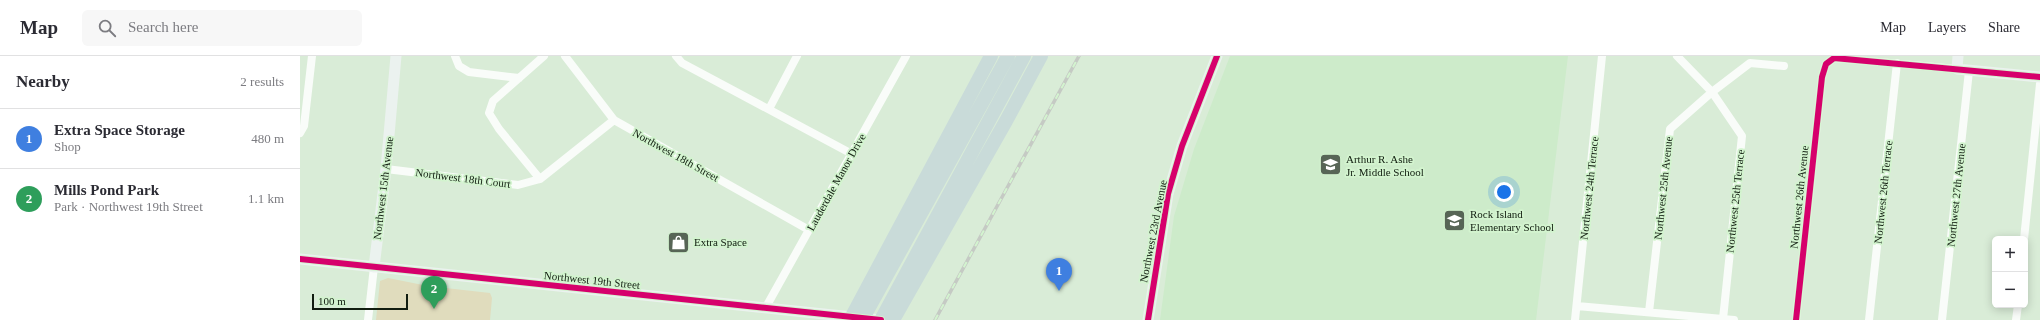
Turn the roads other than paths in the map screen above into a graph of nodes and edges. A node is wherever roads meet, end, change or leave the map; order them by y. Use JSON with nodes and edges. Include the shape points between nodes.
{"nodes":[{"id":1,"x":312,"y":56,"type":"edge"},
{"id":2,"x":396,"y":56,"type":"edge"},
{"id":3,"x":455,"y":56,"type":"edge"},
{"id":4,"x":544,"y":56,"type":"edge"},
{"id":5,"x":565,"y":56,"type":"edge"},
{"id":6,"x":676,"y":56,"type":"edge"},
{"id":7,"x":797,"y":56,"type":"edge"},
{"id":8,"x":906,"y":56,"type":"edge"},
{"id":9,"x":991,"y":56,"type":"edge"},
{"id":10,"x":1008,"y":56,"type":"edge"},
{"id":11,"x":1024,"y":56,"type":"edge"},
{"id":12,"x":1041,"y":56,"type":"edge"},
{"id":13,"x":1216,"y":56,"type":"edge"},
{"id":14,"x":1602,"y":56,"type":"edge"},
{"id":15,"x":1677,"y":56,"type":"edge"},
{"id":16,"x":1958,"y":56,"type":"edge"},
{"id":17,"x":1897,"y":63,"type":"junction"},
{"id":18,"x":1784,"y":66,"type":"dead end"},
{"id":19,"x":1957,"y":69,"type":"junction"},
{"id":20,"x":1969,"y":71,"type":"junction"},
{"id":21,"x":2040,"y":77,"type":"edge"},
{"id":22,"x":519,"y":78,"type":"junction"},
{"id":23,"x":2040,"y":84,"type":"edge"},
{"id":24,"x":1712,"y":92,"type":"junction"},
{"id":25,"x":769,"y":109,"type":"junction"},
{"id":26,"x":614,"y":120,"type":"junction"},
{"id":27,"x":300,"y":133,"type":"edge"},
{"id":28,"x":852,"y":154,"type":"junction"},
{"id":29,"x":386,"y":169,"type":"junction"},
{"id":30,"x":540,"y":179,"type":"junction"},
{"id":31,"x":809,"y":230,"type":"junction"},
{"id":32,"x":2024,"y":236,"type":"edge"},
{"id":33,"x":300,"y":259,"type":"edge"},
{"id":34,"x":374,"y":267,"type":"junction"},
{"id":35,"x":872,"y":291,"type":"junction"},
{"id":36,"x":901,"y":295,"type":"junction"},
{"id":37,"x":1577,"y":306,"type":"junction"},
{"id":38,"x":766,"y":307,"type":"junction"},
{"id":39,"x":2018,"y":308,"type":"edge"},
{"id":40,"x":1650,"y":312,"type":"junction"},
{"id":41,"x":1723,"y":319,"type":"junction"},
{"id":42,"x":368,"y":320,"type":"edge"},
{"id":43,"x":850,"y":320,"type":"edge"},
{"id":44,"x":862,"y":320,"type":"edge"},
{"id":45,"x":881,"y":320,"type":"edge"},
{"id":46,"x":893,"y":320,"type":"edge"},
{"id":47,"x":1148,"y":320,"type":"edge"},
{"id":48,"x":1575,"y":320,"type":"edge"},
{"id":49,"x":1734,"y":320,"type":"edge"},
{"id":50,"x":1796,"y":320,"type":"edge"},
{"id":51,"x":1870,"y":320,"type":"edge"},
{"id":52,"x":1942,"y":320,"type":"edge"},
{"id":53,"x":2016,"y":320,"type":"edge"}],
"edges":[{"from":1,"to":27,"type":"street","via":[[304,126]]},
{"from":2,"to":29,"type":"street","name":"Northwest 15th Avenue"},
{"from":3,"to":22,"type":"street","via":[[459,66],[469,72]]},
{"from":4,"to":22,"type":"street"},
{"from":5,"to":26,"type":"street","name":"Northwest 18th Street"},
{"from":6,"to":25,"type":"street","via":[[682,63]]},
{"from":7,"to":25,"type":"street"},
{"from":8,"to":28,"type":"street","name":"Lauderdale Manor Drive"},
{"from":9,"to":35,"type":"highway"},
{"from":10,"to":35,"type":"highway"},
{"from":11,"to":36,"type":"highway"},
{"from":12,"to":36,"type":"highway","via":[[1006,121]]},
{"from":13,"to":47,"type":"street","name":"Northwest 23rd Avenue","via":[[1182,146],[1168,194]]},
{"from":14,"to":37,"type":"street","name":"Northwest 24th Terrace"},
{"from":15,"to":24,"type":"street","name":"Northwest 25th Terrace"},
{"from":16,"to":19,"type":"street"},
{"from":17,"to":19,"type":"street"},
{"from":17,"to":50,"type":"street","name":"Northwest 26th Avenue","via":[[1834,58],[1826,64],[1822,77]]},
{"from":17,"to":51,"type":"street","name":"Northwest 26th Terrace"},
{"from":18,"to":24,"type":"street","name":"Northwest 25th Avenue","via":[[1752,62]]},
{"from":19,"to":20,"type":"street"},
{"from":20,"to":21,"type":"street"},
{"from":20,"to":52,"type":"street","name":"Northwest 27th Avenue"},
{"from":22,"to":30,"type":"street","via":[[493,101],[489,113]]},
{"from":23,"to":32,"type":"street"},
{"from":24,"to":40,"type":"street","name":"Northwest 25th Avenue","via":[[1670,129]]},
{"from":24,"to":41,"type":"street","name":"Northwest 25th Terrace","via":[[1742,136]]},
{"from":25,"to":28,"type":"street"},
{"from":26,"to":30,"type":"street","name":"Northwest 18th Court"},
{"from":26,"to":31,"type":"street","name":"Northwest 18th Street"},
{"from":28,"to":31,"type":"street","name":"Lauderdale Manor Drive"},
{"from":29,"to":30,"type":"street","name":"Northwest 18th Court","via":[[518,185]]},
{"from":29,"to":34,"type":"street","name":"Northwest 15th Avenue"},
{"from":31,"to":38,"type":"street","name":"Lauderdale Manor Drive"},
{"from":33,"to":34,"type":"street","name":"Northwest 19th Street"},
{"from":34,"to":38,"type":"street","name":"Northwest 19th Street"},
{"from":34,"to":42,"type":"street","name":"Northwest 15th Avenue"},
{"from":35,"to":43,"type":"highway"},
{"from":35,"to":44,"type":"highway"},
{"from":36,"to":45,"type":"highway"},
{"from":36,"to":46,"type":"highway"},
{"from":37,"to":40,"type":"street"},
{"from":37,"to":48,"type":"street","name":"Northwest 24th Terrace"},
{"from":38,"to":45,"type":"street","name":"Northwest 19th Street"},
{"from":39,"to":53,"type":"street"},
{"from":40,"to":41,"type":"street"},
{"from":41,"to":49,"type":"street"}]}
